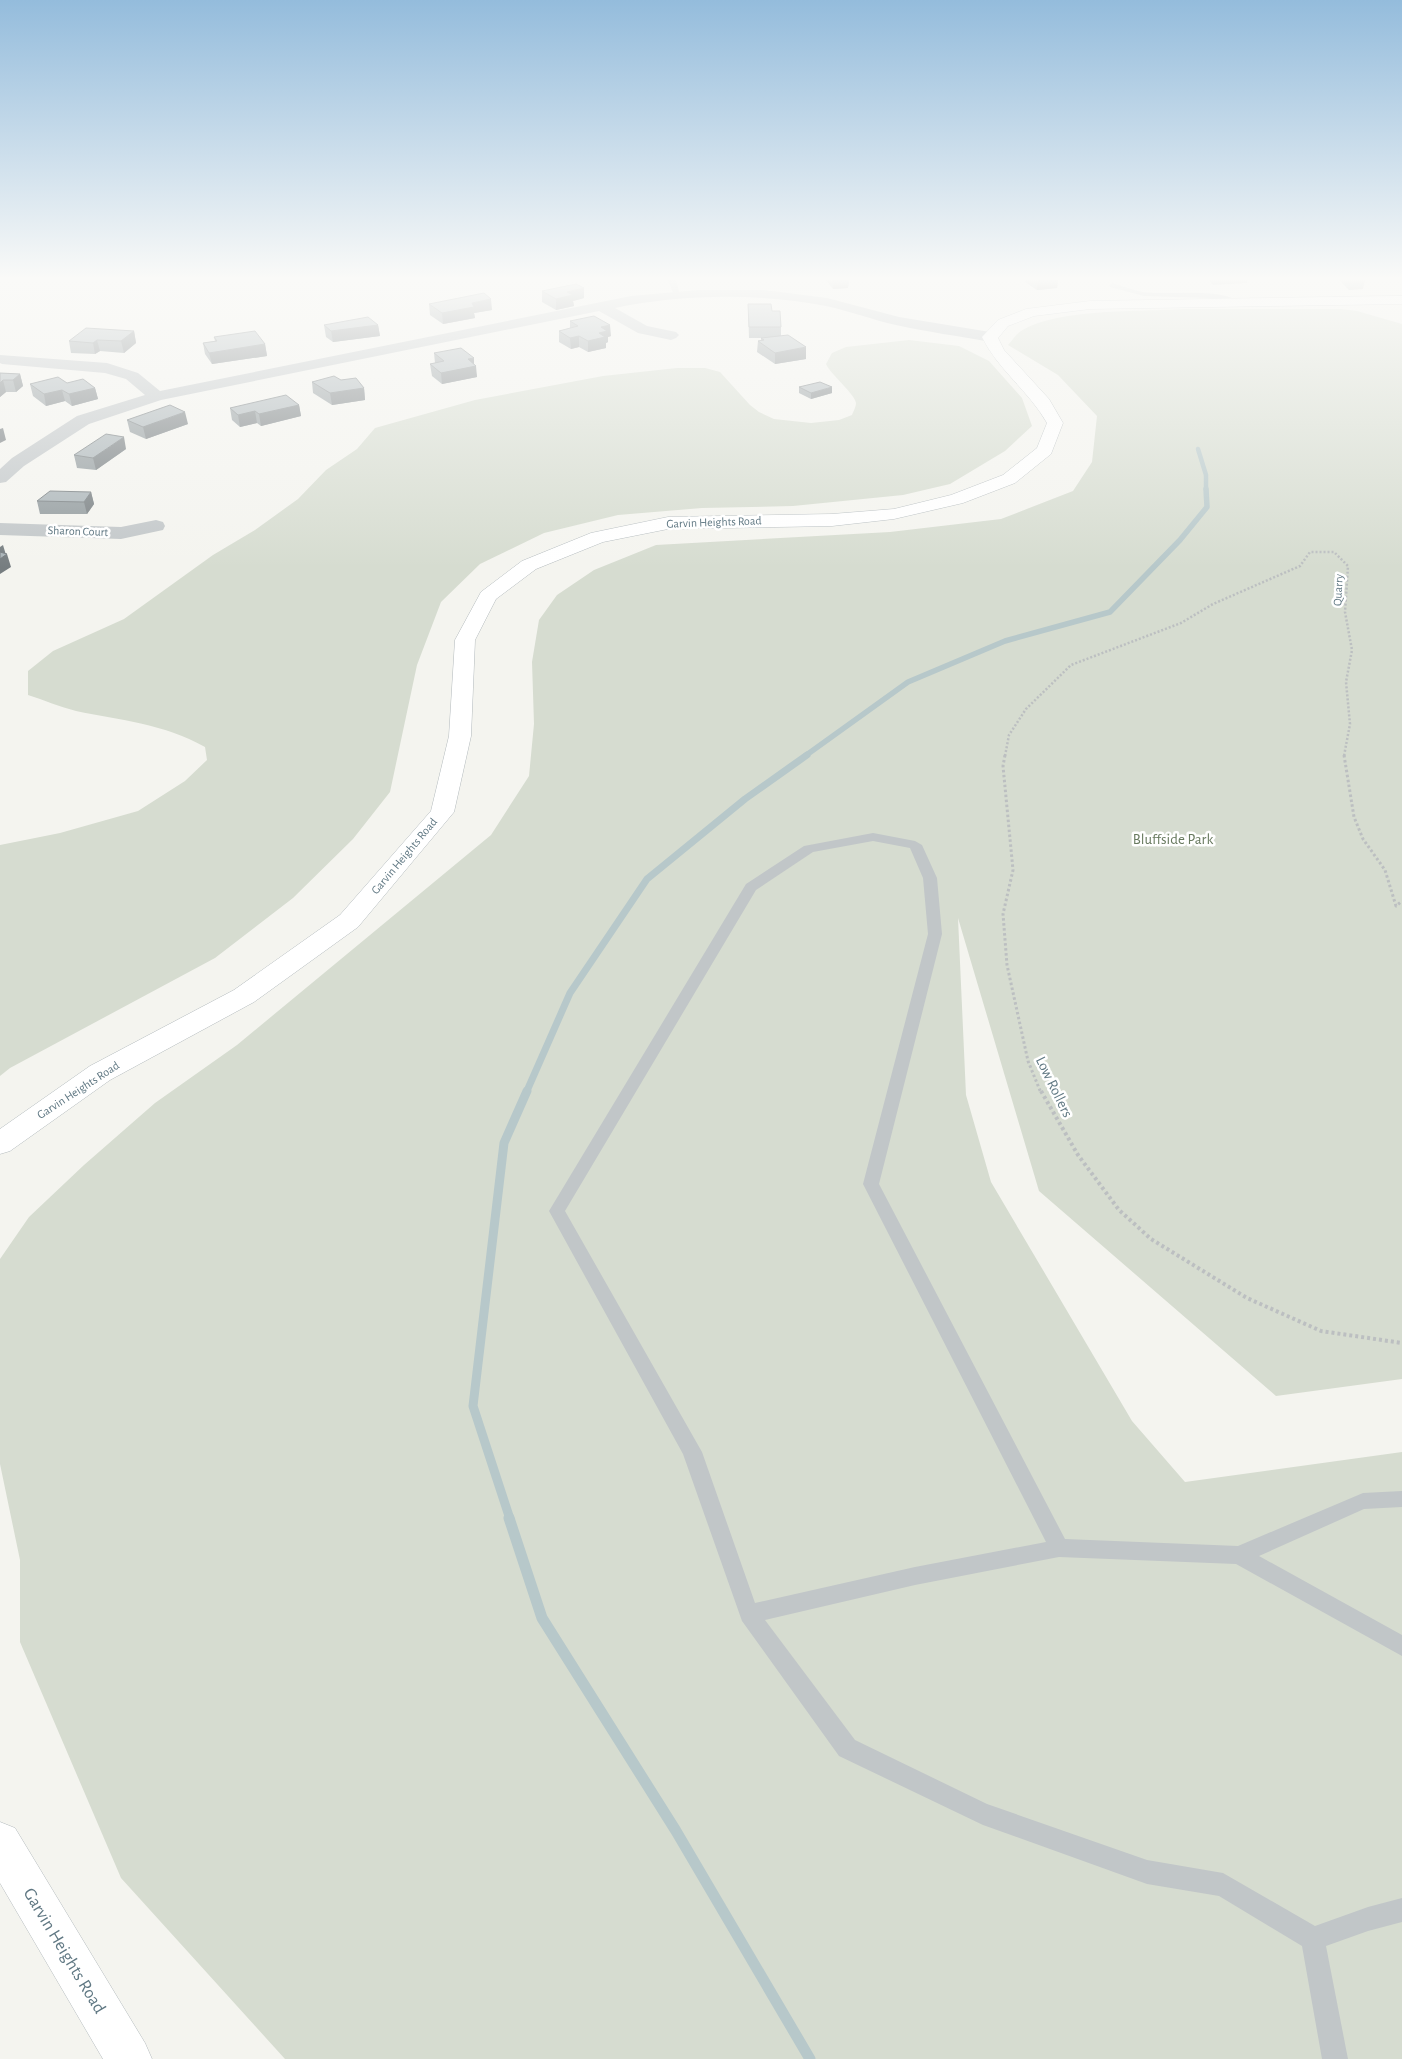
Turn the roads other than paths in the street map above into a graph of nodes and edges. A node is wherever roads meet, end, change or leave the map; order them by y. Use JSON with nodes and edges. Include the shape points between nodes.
{"nodes":[{"id":1,"x":132,"y":376,"type":"edge"},
{"id":2,"x":255,"y":376,"type":"edge"},
{"id":3,"x":1019,"y":376,"type":"edge"},
{"id":4,"x":157,"y":396,"type":"junction"},
{"id":5,"x":0,"y":478,"type":"edge"},
{"id":6,"x":156,"y":526,"type":"dead end"},
{"id":7,"x":0,"y":529,"type":"edge"},
{"id":8,"x":0,"y":1144,"type":"edge"},
{"id":9,"x":1402,"y":1499,"type":"edge"},
{"id":10,"x":1058,"y":1548,"type":"junction"},
{"id":11,"x":1239,"y":1555,"type":"junction"},
{"id":12,"x":749,"y":1614,"type":"junction"},
{"id":13,"x":1402,"y":1646,"type":"edge"},
{"id":14,"x":0,"y":1843,"type":"edge"},
{"id":15,"x":1402,"y":1910,"type":"edge"},
{"id":16,"x":1313,"y":1939,"type":"junction"},
{"id":17,"x":129,"y":2059,"type":"edge"},
{"id":18,"x":1335,"y":2059,"type":"edge"}],
"edges":[{"from":1,"to":4,"type":"street"},
{"from":2,"to":4,"type":"street"},
{"from":3,"to":8,"type":"main road","name":"Garvin Heights Road","via":[[1043,402],[1055,423],[1045,450],[1009,479],[957,499],[894,514],[832,520],[668,523],[598,537],[529,564],[488,596],[465,640],[460,736],[442,812],[349,921],[244,996],[100,1073]]},
{"from":4,"to":5,"type":"street","via":[[83,420],[18,462]]},
{"from":6,"to":7,"type":"street","name":"Sharon Court","via":[[121,533]]},
{"from":9,"to":11,"type":"lane","via":[[1363,1501]]},
{"from":10,"to":11,"type":"lane"},
{"from":10,"to":12,"type":"lane"},
{"from":10,"to":12,"type":"lane","via":[[871,1184],[935,934],[930,878],[915,845],[874,837],[809,849],[751,887],[557,1211],[692,1452]]},
{"from":11,"to":13,"type":"lane"},
{"from":12,"to":16,"type":"lane","via":[[847,1748],[983,1814],[1147,1872],[1223,1885]]},
{"from":14,"to":17,"type":"main road","name":"Garvin Heights Road"},
{"from":15,"to":16,"type":"lane"},
{"from":16,"to":18,"type":"lane"}]}
